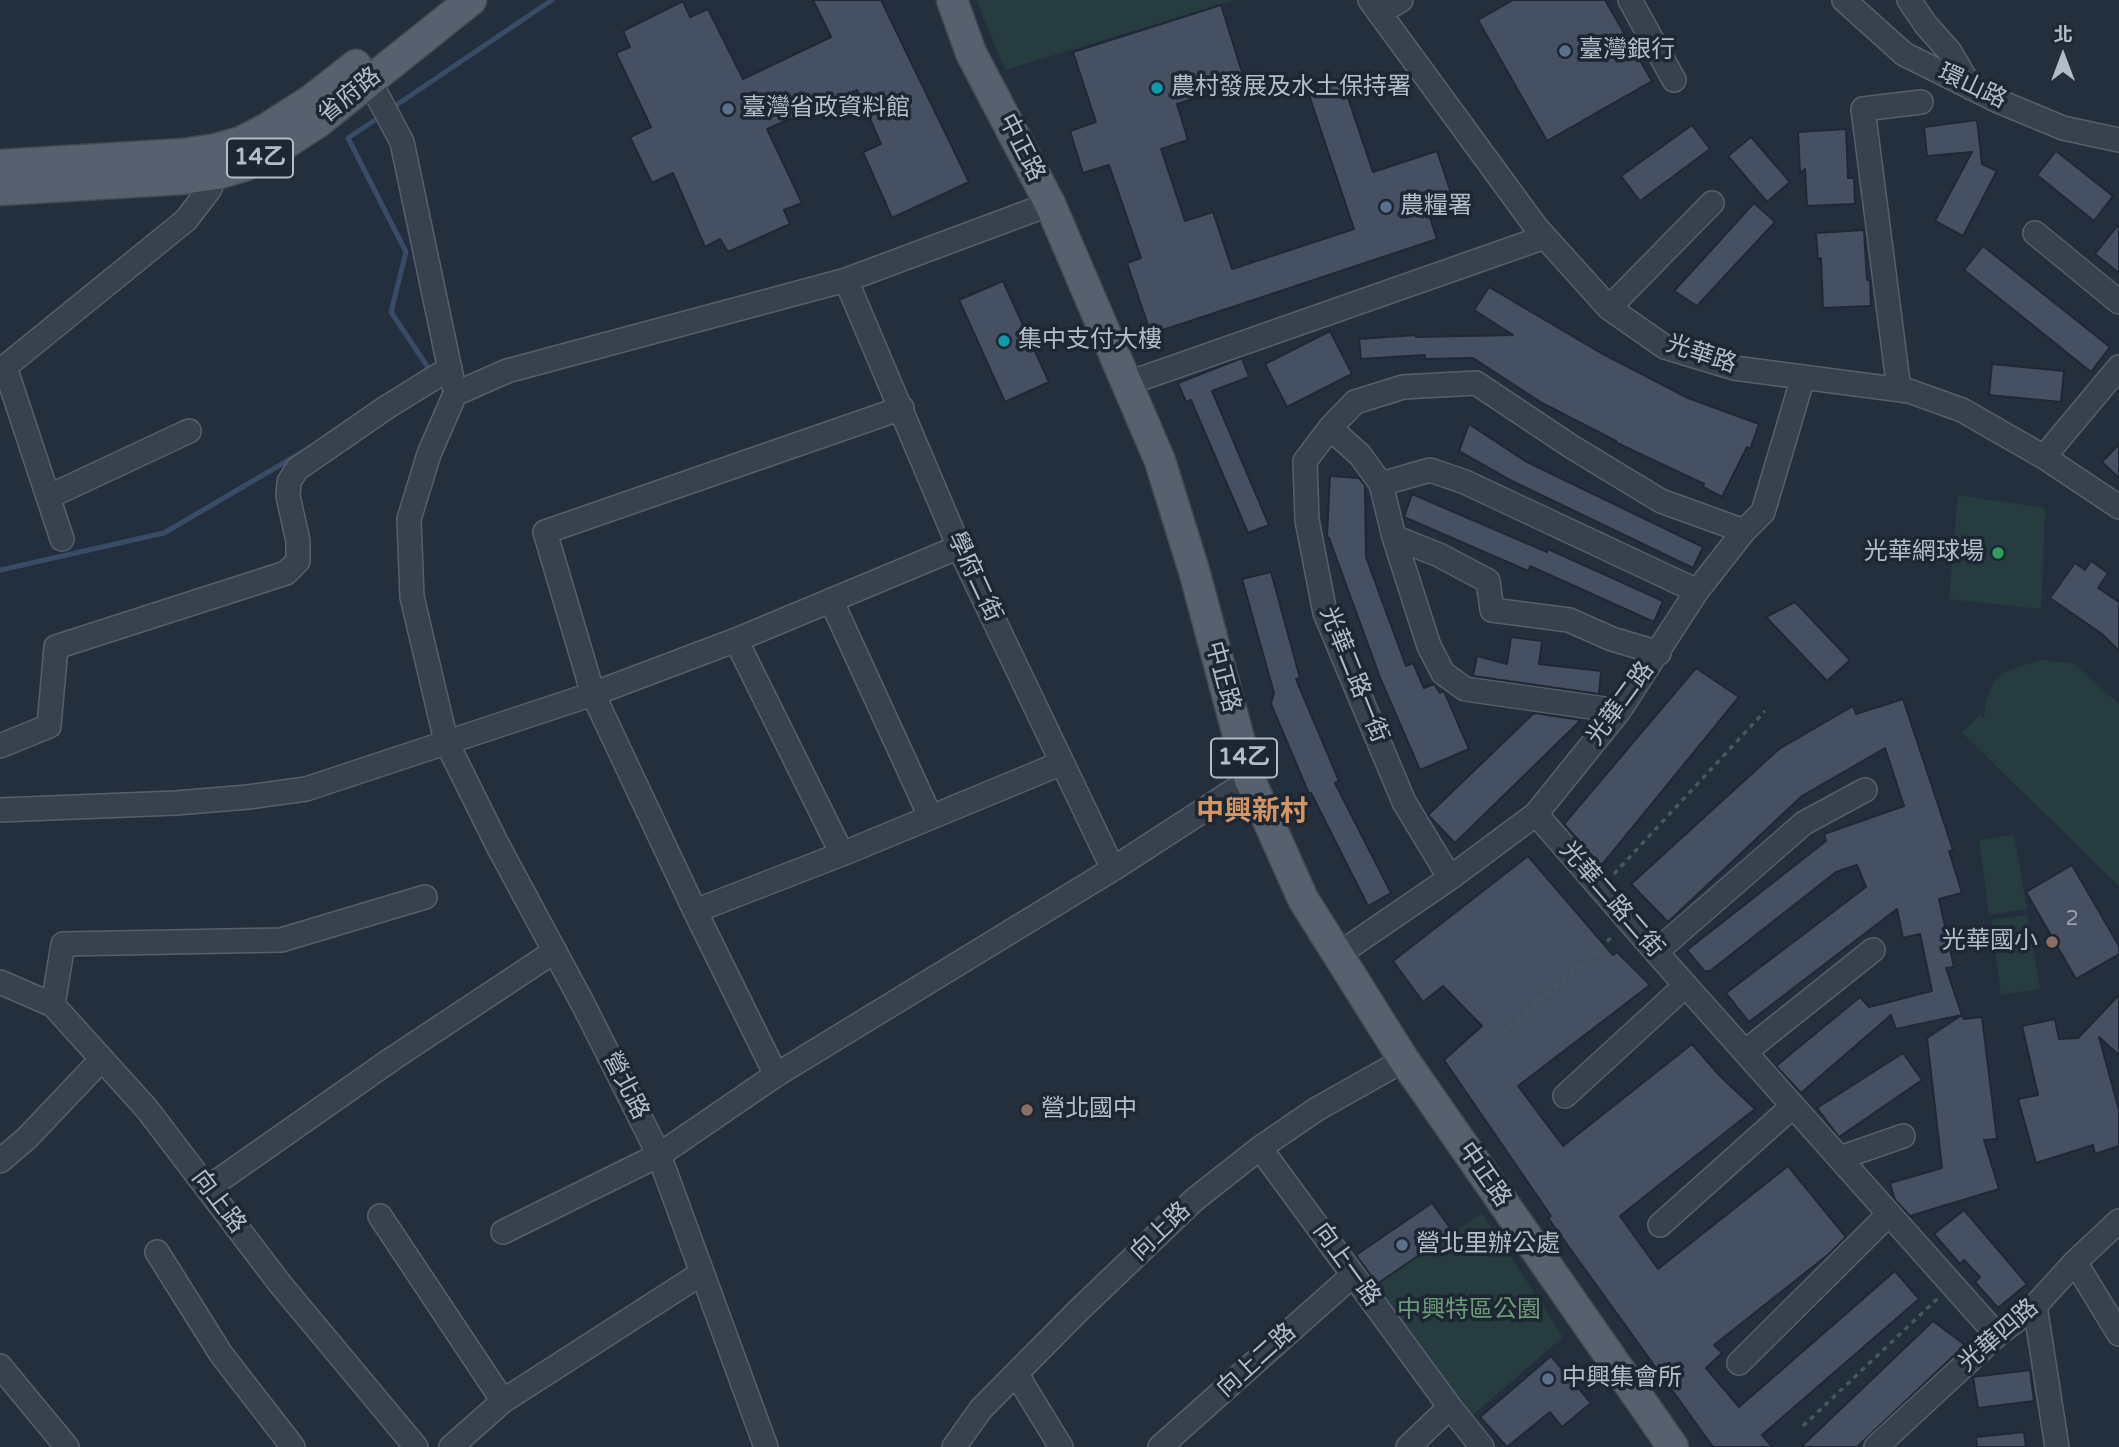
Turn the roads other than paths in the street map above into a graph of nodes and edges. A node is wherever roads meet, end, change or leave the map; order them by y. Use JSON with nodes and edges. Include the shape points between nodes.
{"nodes":[{"id":1,"x":952,"y":0,"type":"edge"},
{"id":2,"x":1401,"y":0,"type":"edge"},
{"id":3,"x":1630,"y":0,"type":"edge"},
{"id":4,"x":1844,"y":0,"type":"edge"},
{"id":5,"x":1909,"y":0,"type":"edge"},
{"id":6,"x":452,"y":3,"type":"edge"},
{"id":7,"x":1375,"y":6,"type":"edge"},
{"id":8,"x":369,"y":80,"type":"junction"},
{"id":9,"x":1674,"y":80,"type":"dead end"},
{"id":10,"x":1971,"y":88,"type":"junction"},
{"id":11,"x":1921,"y":102,"type":"dead end"},
{"id":12,"x":2119,"y":140,"type":"edge"},
{"id":13,"x":217,"y":161,"type":"junction"},
{"id":14,"x":0,"y":165,"type":"edge"},
{"id":15,"x":0,"y":190,"type":"edge"},
{"id":16,"x":1712,"y":203,"type":"dead end"},
{"id":17,"x":1050,"y":204,"type":"junction"},
{"id":18,"x":2035,"y":233,"type":"dead end"},
{"id":19,"x":1545,"y":237,"type":"junction"},
{"id":20,"x":846,"y":279,"type":"junction"},
{"id":21,"x":2119,"y":302,"type":"edge"},
{"id":22,"x":1609,"y":308,"type":"junction"},
{"id":23,"x":2119,"y":367,"type":"edge"},
{"id":24,"x":450,"y":368,"type":"junction"},
{"id":25,"x":2,"y":369,"type":"edge"},
{"id":26,"x":1803,"y":377,"type":"junction"},
{"id":27,"x":1126,"y":384,"type":"junction"},
{"id":28,"x":1899,"y":390,"type":"junction"},
{"id":29,"x":455,"y":394,"type":"junction"},
{"id":30,"x":902,"y":408,"type":"junction"},
{"id":31,"x":1330,"y":428,"type":"junction"},
{"id":32,"x":189,"y":431,"type":"dead end"},
{"id":33,"x":2044,"y":457,"type":"junction"},
{"id":34,"x":1381,"y":484,"type":"junction"},
{"id":35,"x":48,"y":497,"type":"junction"},
{"id":36,"x":2119,"y":507,"type":"edge"},
{"id":37,"x":1744,"y":531,"type":"junction"},
{"id":38,"x":1394,"y":537,"type":"junction"},
{"id":39,"x":62,"y":539,"type":"dead end"},
{"id":40,"x":958,"y":547,"type":"junction"},
{"id":41,"x":1697,"y":591,"type":"junction"},
{"id":42,"x":831,"y":600,"type":"junction"},
{"id":43,"x":736,"y":640,"type":"junction"},
{"id":44,"x":1659,"y":653,"type":"junction"},
{"id":45,"x":593,"y":694,"type":"junction"},
{"id":46,"x":1619,"y":711,"type":"junction"},
{"id":47,"x":446,"y":741,"type":"junction"},
{"id":48,"x":0,"y":746,"type":"edge"},
{"id":49,"x":1062,"y":763,"type":"junction"},
{"id":50,"x":1250,"y":780,"type":"junction"},
{"id":51,"x":1865,"y":790,"type":"dead end"},
{"id":52,"x":0,"y":810,"type":"edge"},
{"id":53,"x":1536,"y":814,"type":"junction"},
{"id":54,"x":930,"y":816,"type":"junction"},
{"id":55,"x":842,"y":854,"type":"junction"},
{"id":56,"x":1113,"y":869,"type":"junction"},
{"id":57,"x":1450,"y":878,"type":"junction"},
{"id":58,"x":425,"y":897,"type":"dead end"},
{"id":59,"x":695,"y":911,"type":"junction"},
{"id":60,"x":1873,"y":950,"type":"dead end"},
{"id":61,"x":555,"y":951,"type":"junction"},
{"id":62,"x":1656,"y":952,"type":"junction"},
{"id":63,"x":1339,"y":954,"type":"junction"},
{"id":64,"x":0,"y":982,"type":"edge"},
{"id":65,"x":1685,"y":986,"type":"junction"},
{"id":66,"x":53,"y":1005,"type":"junction"},
{"id":67,"x":1745,"y":1052,"type":"junction"},
{"id":68,"x":102,"y":1059,"type":"junction"},
{"id":69,"x":1404,"y":1060,"type":"junction"},
{"id":70,"x":776,"y":1075,"type":"junction"},
{"id":71,"x":1565,"y":1096,"type":"dead end"},
{"id":72,"x":1793,"y":1106,"type":"junction"},
{"id":73,"x":1902,"y":1136,"type":"dead end"},
{"id":74,"x":1260,"y":1148,"type":"junction"},
{"id":75,"x":659,"y":1155,"type":"junction"},
{"id":76,"x":1840,"y":1158,"type":"junction"},
{"id":77,"x":0,"y":1161,"type":"edge"},
{"id":78,"x":208,"y":1188,"type":"junction"},
{"id":79,"x":1889,"y":1214,"type":"junction"},
{"id":80,"x":380,"y":1216,"type":"dead end"},
{"id":81,"x":2119,"y":1222,"type":"edge"},
{"id":82,"x":1660,"y":1225,"type":"dead end"},
{"id":83,"x":503,"y":1232,"type":"dead end"},
{"id":84,"x":157,"y":1252,"type":"dead end"},
{"id":85,"x":2075,"y":1262,"type":"junction"},
{"id":86,"x":702,"y":1273,"type":"junction"},
{"id":87,"x":1353,"y":1275,"type":"junction"},
{"id":88,"x":2035,"y":1306,"type":"junction"},
{"id":89,"x":2119,"y":1334,"type":"edge"},
{"id":90,"x":1997,"y":1335,"type":"junction"},
{"id":91,"x":1739,"y":1363,"type":"dead end"},
{"id":92,"x":0,"y":1366,"type":"edge"},
{"id":93,"x":1017,"y":1375,"type":"junction"},
{"id":94,"x":503,"y":1401,"type":"junction"},
{"id":95,"x":1450,"y":1407,"type":"junction"},
{"id":96,"x":963,"y":1443,"type":"edge"},
{"id":97,"x":68,"y":1447,"type":"edge"},
{"id":98,"x":293,"y":1447,"type":"edge"},
{"id":99,"x":416,"y":1447,"type":"edge"},
{"id":100,"x":451,"y":1447,"type":"edge"},
{"id":101,"x":766,"y":1447,"type":"edge"},
{"id":102,"x":1060,"y":1447,"type":"edge"},
{"id":103,"x":1160,"y":1447,"type":"edge"},
{"id":104,"x":1408,"y":1447,"type":"edge"},
{"id":105,"x":1482,"y":1447,"type":"edge"},
{"id":106,"x":1673,"y":1447,"type":"edge"},
{"id":107,"x":1876,"y":1447,"type":"edge"},
{"id":108,"x":2057,"y":1447,"type":"edge"}],
"edges":[{"from":1,"to":17,"type":"main road","name":"中正路","number":"14乙","via":[[971,53]]},
{"from":2,"to":7,"type":"street"},
{"from":3,"to":9,"type":"street"},
{"from":4,"to":10,"type":"street","name":"環山路","via":[[1904,54]]},
{"from":5,"to":10,"type":"street","via":[[1950,52]]},
{"from":6,"to":8,"type":"main road","name":"省府路","number":"14乙"},
{"from":6,"to":13,"type":"main road","name":"省府路","number":"14乙"},
{"from":7,"to":19,"type":"street","name":"光華路"},
{"from":8,"to":13,"type":"main road","name":"省府路","number":"14乙","via":[[271,153],[244,166]]},
{"from":8,"to":24,"type":"street","via":[[402,142]]},
{"from":10,"to":12,"type":"street","name":"環山路","via":[[2063,128]]},
{"from":11,"to":28,"type":"street","via":[[1863,109]]},
{"from":13,"to":14,"type":"main road","name":"省府路","number":"14乙","via":[[183,154]]},
{"from":13,"to":15,"type":"main road","name":"省府路","number":"14乙","via":[[182,179]]},
{"from":13,"to":25,"type":"street","via":[[209,190],[186,220]]},
{"from":16,"to":22,"type":"street"},
{"from":17,"to":20,"type":"street"},
{"from":17,"to":27,"type":"main road","name":"中正路","number":"14乙"},
{"from":18,"to":21,"type":"street"},
{"from":19,"to":22,"type":"street","name":"光華路"},
{"from":19,"to":27,"type":"street"},
{"from":20,"to":29,"type":"street","via":[[508,371]]},
{"from":20,"to":30,"type":"street","name":"學府二街"},
{"from":22,"to":26,"type":"street","name":"光華路","via":[[1665,346],[1734,368]]},
{"from":23,"to":33,"type":"street"},
{"from":24,"to":29,"type":"street"},
{"from":24,"to":48,"type":"street","via":[[297,468],[288,496],[298,561],[286,573],[56,647],[49,726]]},
{"from":25,"to":35,"type":"street"},
{"from":26,"to":28,"type":"street","name":"光華路"},
{"from":26,"to":37,"type":"street","name":"光華二路","via":[[1763,512]]},
{"from":27,"to":50,"type":"main road","name":"中正路","number":"14乙","via":[[1160,461]]},
{"from":28,"to":33,"type":"street","name":"光華路","via":[[1962,410]]},
{"from":29,"to":47,"type":"street","name":"營北路","via":[[429,454],[409,519],[412,597]]},
{"from":30,"to":40,"type":"street","name":"學府二街"},
{"from":30,"to":45,"type":"street","via":[[545,532]]},
{"from":31,"to":34,"type":"street","via":[[1360,455]]},
{"from":31,"to":37,"type":"street","name":"光華二路一街","via":[[1355,402],[1403,387],[1476,383],[1661,501]]},
{"from":31,"to":57,"type":"street","name":"光華二路一街","via":[[1305,461],[1307,520],[1325,613],[1404,802]]},
{"from":32,"to":35,"type":"street"},
{"from":33,"to":36,"type":"street","name":"光華路"},
{"from":34,"to":38,"type":"street"},
{"from":34,"to":41,"type":"street","via":[[1430,470],[1465,482]]},
{"from":35,"to":39,"type":"street"},
{"from":37,"to":41,"type":"street","name":"光華二路"},
{"from":38,"to":44,"type":"street","via":[[1488,581],[1492,610],[1569,620]]},
{"from":38,"to":46,"type":"street","via":[[1429,646],[1443,673],[1465,689]]},
{"from":40,"to":42,"type":"street"},
{"from":40,"to":49,"type":"street","name":"學府二街"},
{"from":41,"to":44,"type":"street","name":"光華二路"},
{"from":42,"to":43,"type":"street"},
{"from":42,"to":54,"type":"street"},
{"from":43,"to":45,"type":"street"},
{"from":43,"to":55,"type":"street"},
{"from":44,"to":46,"type":"street","name":"光華二路"},
{"from":45,"to":47,"type":"street"},
{"from":45,"to":59,"type":"street"},
{"from":46,"to":53,"type":"street","name":"光華二路"},
{"from":47,"to":52,"type":"street","via":[[306,789],[176,803]]},
{"from":47,"to":61,"type":"street","name":"營北路"},
{"from":49,"to":54,"type":"street"},
{"from":49,"to":56,"type":"street","name":"學府二街"},
{"from":50,"to":56,"type":"street"},
{"from":50,"to":63,"type":"main road","name":"中正路","number":"14乙","via":[[1303,899]]},
{"from":51,"to":62,"type":"street","via":[[1804,823]]},
{"from":53,"to":57,"type":"street","name":"光華二路"},
{"from":53,"to":62,"type":"street","name":"光華二路二街"},
{"from":54,"to":55,"type":"street"},
{"from":55,"to":59,"type":"street"},
{"from":56,"to":70,"type":"street"},
{"from":57,"to":63,"type":"street","name":"光華二路"},
{"from":58,"to":66,"type":"street","via":[[281,940],[62,944]]},
{"from":59,"to":70,"type":"street"},
{"from":60,"to":67,"type":"street"},
{"from":61,"to":75,"type":"street","name":"營北路"},
{"from":61,"to":78,"type":"street"},
{"from":62,"to":65,"type":"street","name":"光華二路二街"},
{"from":63,"to":69,"type":"main road","name":"中正路","number":"14乙"},
{"from":64,"to":66,"type":"street","name":"向上路"},
{"from":65,"to":67,"type":"street","name":"光華二路二街"},
{"from":65,"to":71,"type":"street"},
{"from":66,"to":68,"type":"street","name":"向上路"},
{"from":67,"to":72,"type":"street","name":"光華二路二街"},
{"from":68,"to":77,"type":"street"},
{"from":68,"to":78,"type":"street","name":"向上路"},
{"from":69,"to":74,"type":"street","name":"向上路"},
{"from":69,"to":106,"type":"main road","name":"中正路","number":"14乙"},
{"from":70,"to":75,"type":"street"},
{"from":72,"to":76,"type":"street","name":"光華二路二街"},
{"from":72,"to":82,"type":"street"},
{"from":73,"to":76,"type":"street"},
{"from":74,"to":87,"type":"street","name":"向上一路"},
{"from":74,"to":93,"type":"street","name":"向上路","via":[[1194,1200]]},
{"from":75,"to":83,"type":"street"},
{"from":75,"to":86,"type":"street","name":"營北路"},
{"from":76,"to":79,"type":"street","name":"光華二路二街"},
{"from":78,"to":99,"type":"street","name":"向上路"},
{"from":79,"to":90,"type":"street","name":"光華二路二街"},
{"from":79,"to":91,"type":"street"},
{"from":80,"to":94,"type":"street"},
{"from":81,"to":85,"type":"street","name":"光華四路"},
{"from":84,"to":98,"type":"street","via":[[221,1354]]},
{"from":85,"to":88,"type":"street","name":"光華四路"},
{"from":85,"to":89,"type":"street"},
{"from":86,"to":94,"type":"street"},
{"from":86,"to":101,"type":"street","name":"營北路"},
{"from":87,"to":95,"type":"street","name":"向上一路"},
{"from":87,"to":103,"type":"street","name":"向上二路"},
{"from":88,"to":90,"type":"street","name":"光華四路"},
{"from":88,"to":108,"type":"street"},
{"from":90,"to":107,"type":"street","name":"光華四路"},
{"from":92,"to":97,"type":"street"},
{"from":93,"to":96,"type":"street","name":"向上路","via":[[981,1409]]},
{"from":93,"to":102,"type":"street"},
{"from":94,"to":100,"type":"street"},
{"from":95,"to":104,"type":"street"},
{"from":95,"to":105,"type":"street","name":"向上一路"}]}
